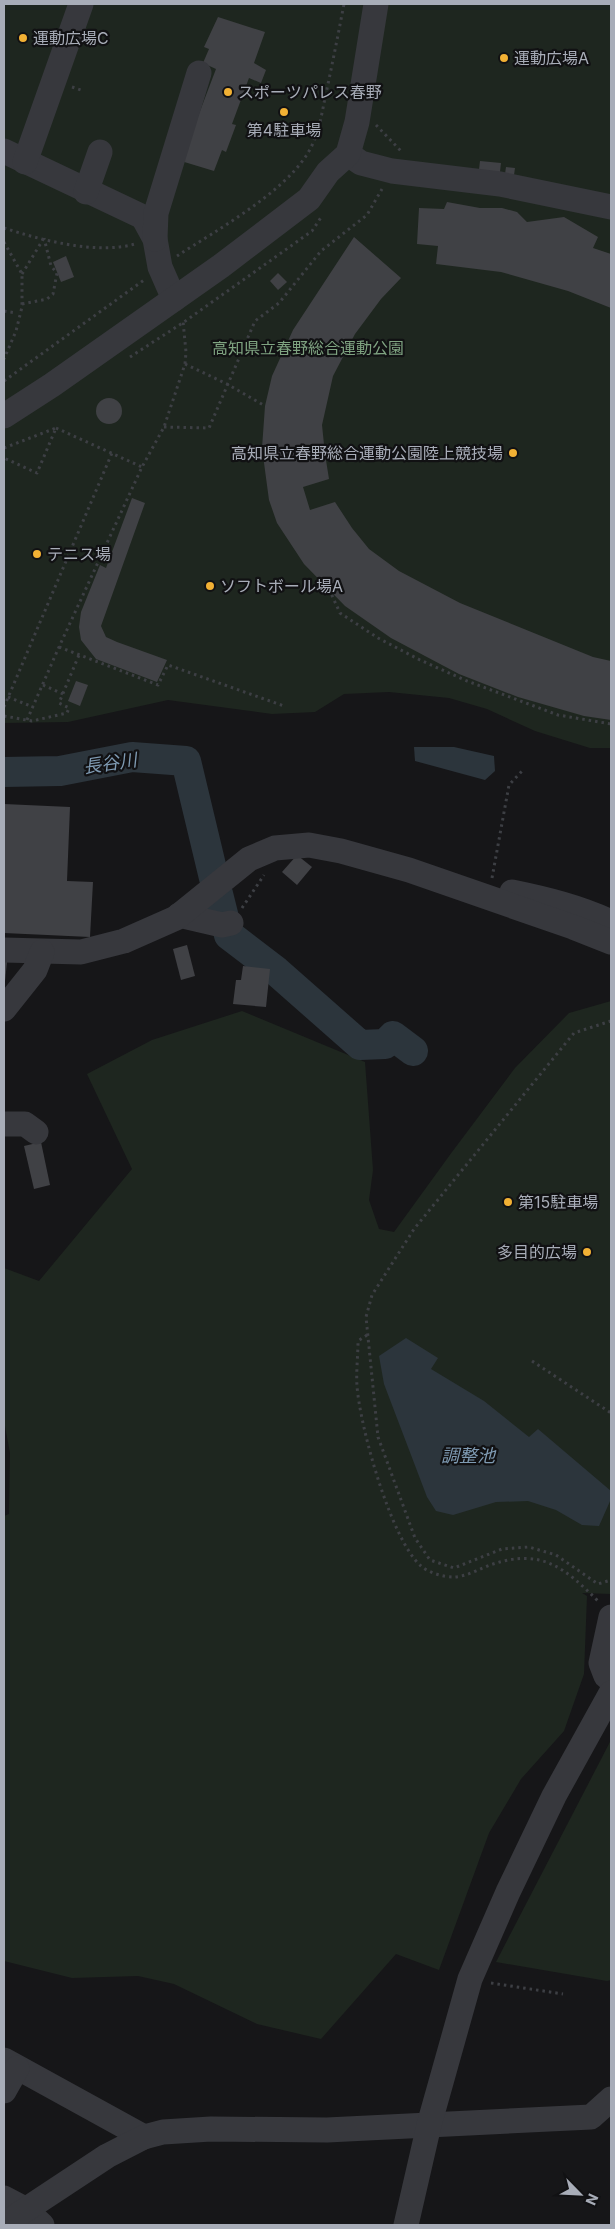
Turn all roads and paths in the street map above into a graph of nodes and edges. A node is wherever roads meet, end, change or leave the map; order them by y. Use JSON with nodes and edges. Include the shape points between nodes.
{"nodes":[{"id":1,"x":81,"y":4,"type":"edge"},
{"id":2,"x":344,"y":4,"type":"edge"},
{"id":3,"x":376,"y":4,"type":"edge"},
{"id":4,"x":199,"y":73,"type":"dead end"},
{"id":5,"x":378,"y":116,"type":"dead end"},
{"id":6,"x":100,"y":152,"type":"dead end"},
{"id":7,"x":410,"y":152,"type":"dead end"},
{"id":8,"x":348,"y":154,"type":"junction"},
{"id":9,"x":14,"y":156,"type":"edge"},
{"id":10,"x":392,"y":171,"type":"junction"},
{"id":11,"x":86,"y":192,"type":"junction"},
{"id":12,"x":611,"y":207,"type":"edge"},
{"id":13,"x":4,"y":228,"type":"edge"},
{"id":14,"x":44,"y":238,"type":"junction"},
{"id":15,"x":155,"y":239,"type":"junction"},
{"id":16,"x":4,"y":242,"type":"edge"},
{"id":17,"x":160,"y":267,"type":"junction"},
{"id":18,"x":22,"y":274,"type":"junction"},
{"id":19,"x":174,"y":299,"type":"junction"},
{"id":20,"x":22,"y":304,"type":"junction"},
{"id":21,"x":4,"y":311,"type":"edge"},
{"id":22,"x":16,"y":313,"type":"dead end"},
{"id":23,"x":4,"y":359,"type":"edge"},
{"id":24,"x":186,"y":364,"type":"junction"},
{"id":25,"x":4,"y":381,"type":"edge"},
{"id":26,"x":227,"y":384,"type":"junction"},
{"id":27,"x":265,"y":406,"type":"dead end"},
{"id":28,"x":4,"y":416,"type":"edge"},
{"id":29,"x":164,"y":427,"type":"junction"},
{"id":30,"x":56,"y":428,"type":"junction"},
{"id":31,"x":4,"y":448,"type":"edge"},
{"id":32,"x":112,"y":453,"type":"junction"},
{"id":33,"x":4,"y":458,"type":"edge"},
{"id":34,"x":142,"y":467,"type":"junction"},
{"id":35,"x":329,"y":589,"type":"dead end"},
{"id":36,"x":59,"y":647,"type":"junction"},
{"id":37,"x":79,"y":655,"type":"junction"},
{"id":38,"x":42,"y":685,"type":"junction"},
{"id":39,"x":63,"y":694,"type":"junction"},
{"id":40,"x":8,"y":696,"type":"junction"},
{"id":41,"x":284,"y":706,"type":"dead end"},
{"id":42,"x":4,"y":707,"type":"edge"},
{"id":43,"x":33,"y":707,"type":"junction"},
{"id":44,"x":4,"y":716,"type":"edge"},
{"id":45,"x":27,"y":720,"type":"junction"},
{"id":46,"x":611,"y":724,"type":"edge"},
{"id":47,"x":523,"y":770,"type":"dead end"},
{"id":48,"x":282,"y":848,"type":"junction"},
{"id":49,"x":419,"y":873,"type":"junction"},
{"id":50,"x":490,"y":888,"type":"junction"},
{"id":51,"x":179,"y":916,"type":"junction"},
{"id":52,"x":611,"y":922,"type":"edge"},
{"id":53,"x":232,"y":923,"type":"joint"},
{"id":54,"x":611,"y":942,"type":"edge"},
{"id":55,"x":4,"y":950,"type":"edge"},
{"id":56,"x":42,"y":952,"type":"junction"},
{"id":57,"x":4,"y":1009,"type":"edge"},
{"id":58,"x":611,"y":1021,"type":"edge"},
{"id":59,"x":4,"y":1124,"type":"edge"},
{"id":60,"x":36,"y":1132,"type":"dead end"},
{"id":61,"x":367,"y":1334,"type":"junction"},
{"id":62,"x":532,"y":1361,"type":"dead end"},
{"id":63,"x":611,"y":1413,"type":"edge"},
{"id":64,"x":611,"y":1580,"type":"edge"},
{"id":65,"x":608,"y":1611,"type":"edge"},
{"id":66,"x":611,"y":1678,"type":"edge"},
{"id":67,"x":611,"y":1693,"type":"edge"},
{"id":68,"x":470,"y":1979,"type":"junction"},
{"id":69,"x":562,"y":1994,"type":"dead end"},
{"id":70,"x":10,"y":2064,"type":"edge"},
{"id":71,"x":4,"y":2091,"type":"edge"},
{"id":72,"x":611,"y":2099,"type":"edge"},
{"id":73,"x":429,"y":2125,"type":"junction"},
{"id":74,"x":144,"y":2138,"type":"junction"},
{"id":75,"x":24,"y":2211,"type":"edge"},
{"id":76,"x":4,"y":2224,"type":"edge"},
{"id":77,"x":406,"y":2225,"type":"edge"}],
"edges":[{"from":1,"to":9,"type":"street"},
{"from":2,"to":17,"type":"path","via":[[318,133],[307,155],[262,199]]},
{"from":3,"to":8,"type":"street","via":[[357,122]]},
{"from":4,"to":15,"type":"street","via":[[156,213]]},
{"from":5,"to":7,"type":"path","via":[[376,126],[400,151]]},
{"from":6,"to":11,"type":"street"},
{"from":8,"to":10,"type":"street","via":[[361,163]]},
{"from":8,"to":19,"type":"street","via":[[328,172],[309,199]]},
{"from":9,"to":11,"type":"street"},
{"from":10,"to":12,"type":"street","via":[[500,184]]},
{"from":10,"to":26,"type":"path","via":[[367,215],[320,250],[279,303],[255,321]]},
{"from":11,"to":15,"type":"street","via":[[143,217]]},
{"from":13,"to":14,"type":"path"},
{"from":14,"to":15,"type":"path","via":[[85,247],[121,248]]},
{"from":14,"to":18,"type":"path"},
{"from":14,"to":20,"type":"path","via":[[51,266],[57,273],[53,294],[47,299]]},
{"from":15,"to":17,"type":"street"},
{"from":16,"to":18,"type":"path"},
{"from":17,"to":19,"type":"street"},
{"from":17,"to":25,"type":"path"},
{"from":18,"to":20,"type":"path"},
{"from":19,"to":24,"type":"path","via":[[184,322]]},
{"from":19,"to":28,"type":"street"},
{"from":20,"to":23,"type":"path","via":[[16,331]]},
{"from":21,"to":22,"type":"path"},
{"from":24,"to":26,"type":"path"},
{"from":24,"to":29,"type":"path"},
{"from":26,"to":27,"type":"path"},
{"from":26,"to":29,"type":"path","via":[[209,428]]},
{"from":29,"to":34,"type":"path"},
{"from":30,"to":31,"type":"path"},
{"from":30,"to":32,"type":"path"},
{"from":30,"to":33,"type":"path","via":[[37,473]]},
{"from":32,"to":34,"type":"path"},
{"from":32,"to":40,"type":"path"},
{"from":34,"to":36,"type":"path"},
{"from":35,"to":46,"type":"path","via":[[340,613],[420,660],[467,682],[558,714]]},
{"from":36,"to":37,"type":"path"},
{"from":36,"to":38,"type":"path"},
{"from":37,"to":39,"type":"path"},
{"from":37,"to":41,"type":"path","via":[[158,685],[168,665]]},
{"from":38,"to":39,"type":"path"},
{"from":38,"to":43,"type":"path"},
{"from":39,"to":45,"type":"path","via":[[59,704],[69,708],[67,713]]},
{"from":40,"to":42,"type":"path"},
{"from":40,"to":43,"type":"path"},
{"from":43,"to":45,"type":"path"},
{"from":44,"to":45,"type":"path"},
{"from":47,"to":50,"type":"path","via":[[509,785],[504,801]]},
{"from":48,"to":49,"type":"street","via":[[317,846]]},
{"from":48,"to":51,"type":"street","via":[[249,859]]},
{"from":48,"to":53,"type":"path"},
{"from":49,"to":50,"type":"street","via":[[457,876]]},
{"from":49,"to":54,"type":"street"},
{"from":50,"to":52,"type":"street","via":[[544,898],[586,910]]},
{"from":51,"to":53,"type":"street","via":[[222,925]]},
{"from":51,"to":56,"type":"street","via":[[124,941],[81,952]]},
{"from":55,"to":56,"type":"street"},
{"from":56,"to":57,"type":"street","via":[[35,970]]},
{"from":58,"to":61,"type":"path","via":[[574,1033],[414,1229],[372,1295],[366,1317]]},
{"from":59,"to":60,"type":"street","via":[[25,1124]]},
{"from":61,"to":64,"type":"path","via":[[378,1437],[415,1538],[430,1560],[454,1568],[502,1549],[529,1547],[556,1555],[598,1584]]},
{"from":61,"to":65,"type":"path","via":[[358,1341],[357,1386],[366,1438],[400,1532],[422,1567],[454,1577],[519,1557],[536,1559],[565,1572]]},
{"from":62,"to":63,"type":"path"},
{"from":65,"to":66,"type":"street","via":[[601,1663],[606,1676]]},
{"from":67,"to":68,"type":"street","via":[[554,1796]]},
{"from":68,"to":69,"type":"path"},
{"from":68,"to":73,"type":"street"},
{"from":70,"to":71,"type":"street"},
{"from":70,"to":74,"type":"street"},
{"from":72,"to":73,"type":"street","via":[[591,2117]]},
{"from":73,"to":74,"type":"street","via":[[328,2130],[212,2129],[163,2132]]},
{"from":73,"to":77,"type":"street"},
{"from":74,"to":75,"type":"street","via":[[107,2156]]},
{"from":75,"to":76,"type":"street"}]}
